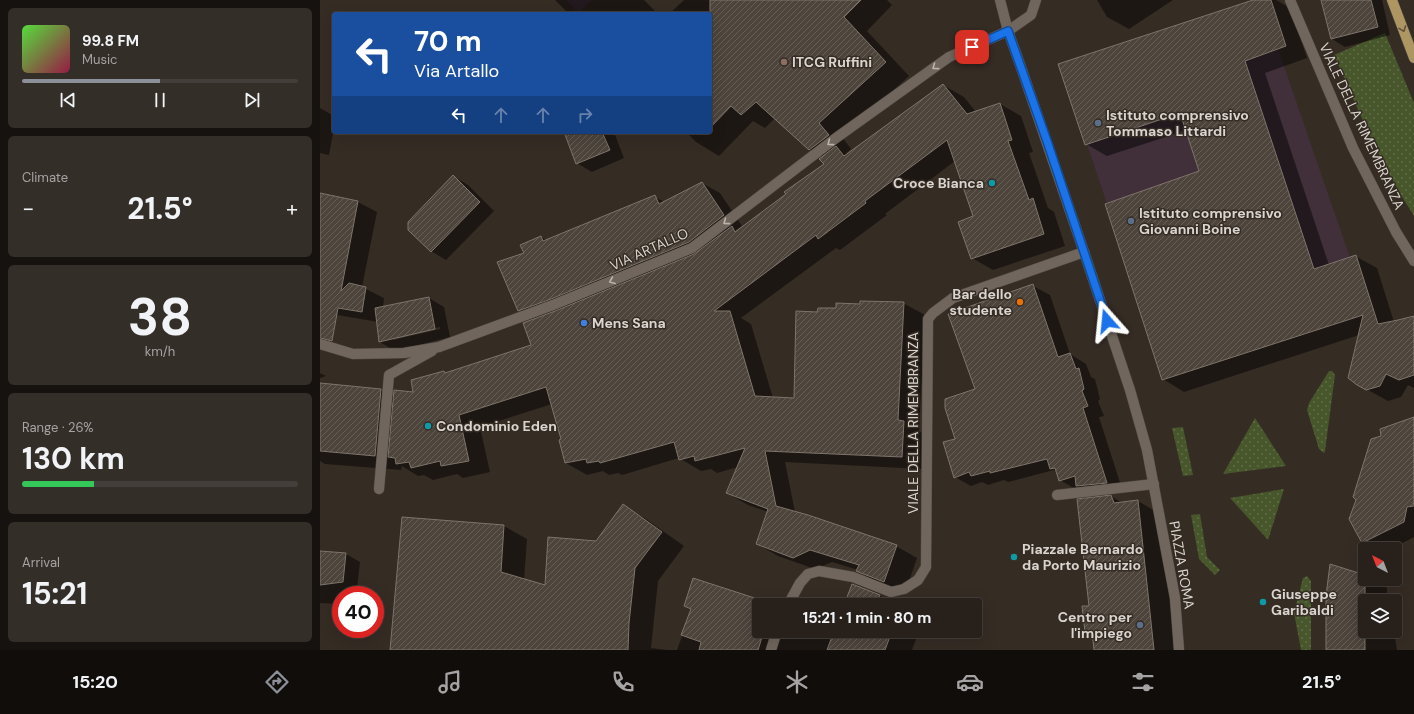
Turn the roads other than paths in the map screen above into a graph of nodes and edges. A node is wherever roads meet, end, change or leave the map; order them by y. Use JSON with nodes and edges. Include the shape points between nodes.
{"nodes":[{"id":1,"x":1000,"y":0,"type":"edge"},
{"id":2,"x":1036,"y":0,"type":"edge"},
{"id":3,"x":1290,"y":0,"type":"edge"},
{"id":4,"x":1392,"y":0,"type":"edge"},
{"id":5,"x":1008,"y":31,"type":"junction"},
{"id":6,"x":1414,"y":58,"type":"edge"},
{"id":7,"x":1084,"y":252,"type":"junction"},
{"id":8,"x":1414,"y":261,"type":"edge"},
{"id":9,"x":320,"y":344,"type":"edge"},
{"id":10,"x":439,"y":347,"type":"junction"},
{"id":11,"x":1154,"y":484,"type":"junction"},
{"id":12,"x":379,"y":488,"type":"dead end"},
{"id":13,"x":1056,"y":495,"type":"dead end"},
{"id":14,"x":792,"y":598,"type":"edge"},
{"id":15,"x":775,"y":638,"type":"edge"},
{"id":16,"x":771,"y":650,"type":"edge"},
{"id":17,"x":1179,"y":650,"type":"edge"}],
"edges":[{"from":1,"to":5,"type":"street"},
{"from":2,"to":5,"type":"street","via":[[1031,15]]},
{"from":3,"to":8,"type":"street","name":"VIALE DELLA RIMEMBRANZA","via":[[1353,148],[1396,232]]},
{"from":4,"to":6,"type":"main road","one_way":true},
{"from":5,"to":7,"type":"street"},
{"from":5,"to":10,"type":"street","name":"VIA ARTALLO","one_way":true,"via":[[949,57],[836,138],[692,248],[553,305]]},
{"from":7,"to":11,"type":"street","name":"PIAZZA ROMA","via":[[1130,390]]},
{"from":7,"to":14,"type":"street","name":"VIALE DELLA RIMEMBRANZA","via":[[954,298],[928,319],[926,567],[918,580],[904,589],[891,592],[853,577],[819,571],[808,574]]},
{"from":9,"to":10,"type":"street","name":"VIA ARTALLO","via":[[353,354],[404,353]]},
{"from":10,"to":12,"type":"street","via":[[389,375]]},
{"from":11,"to":13,"type":"street"},
{"from":11,"to":17,"type":"street","name":"PIAZZA ROMA","via":[[1175,598]]},
{"from":15,"to":16,"type":"street"}]}
